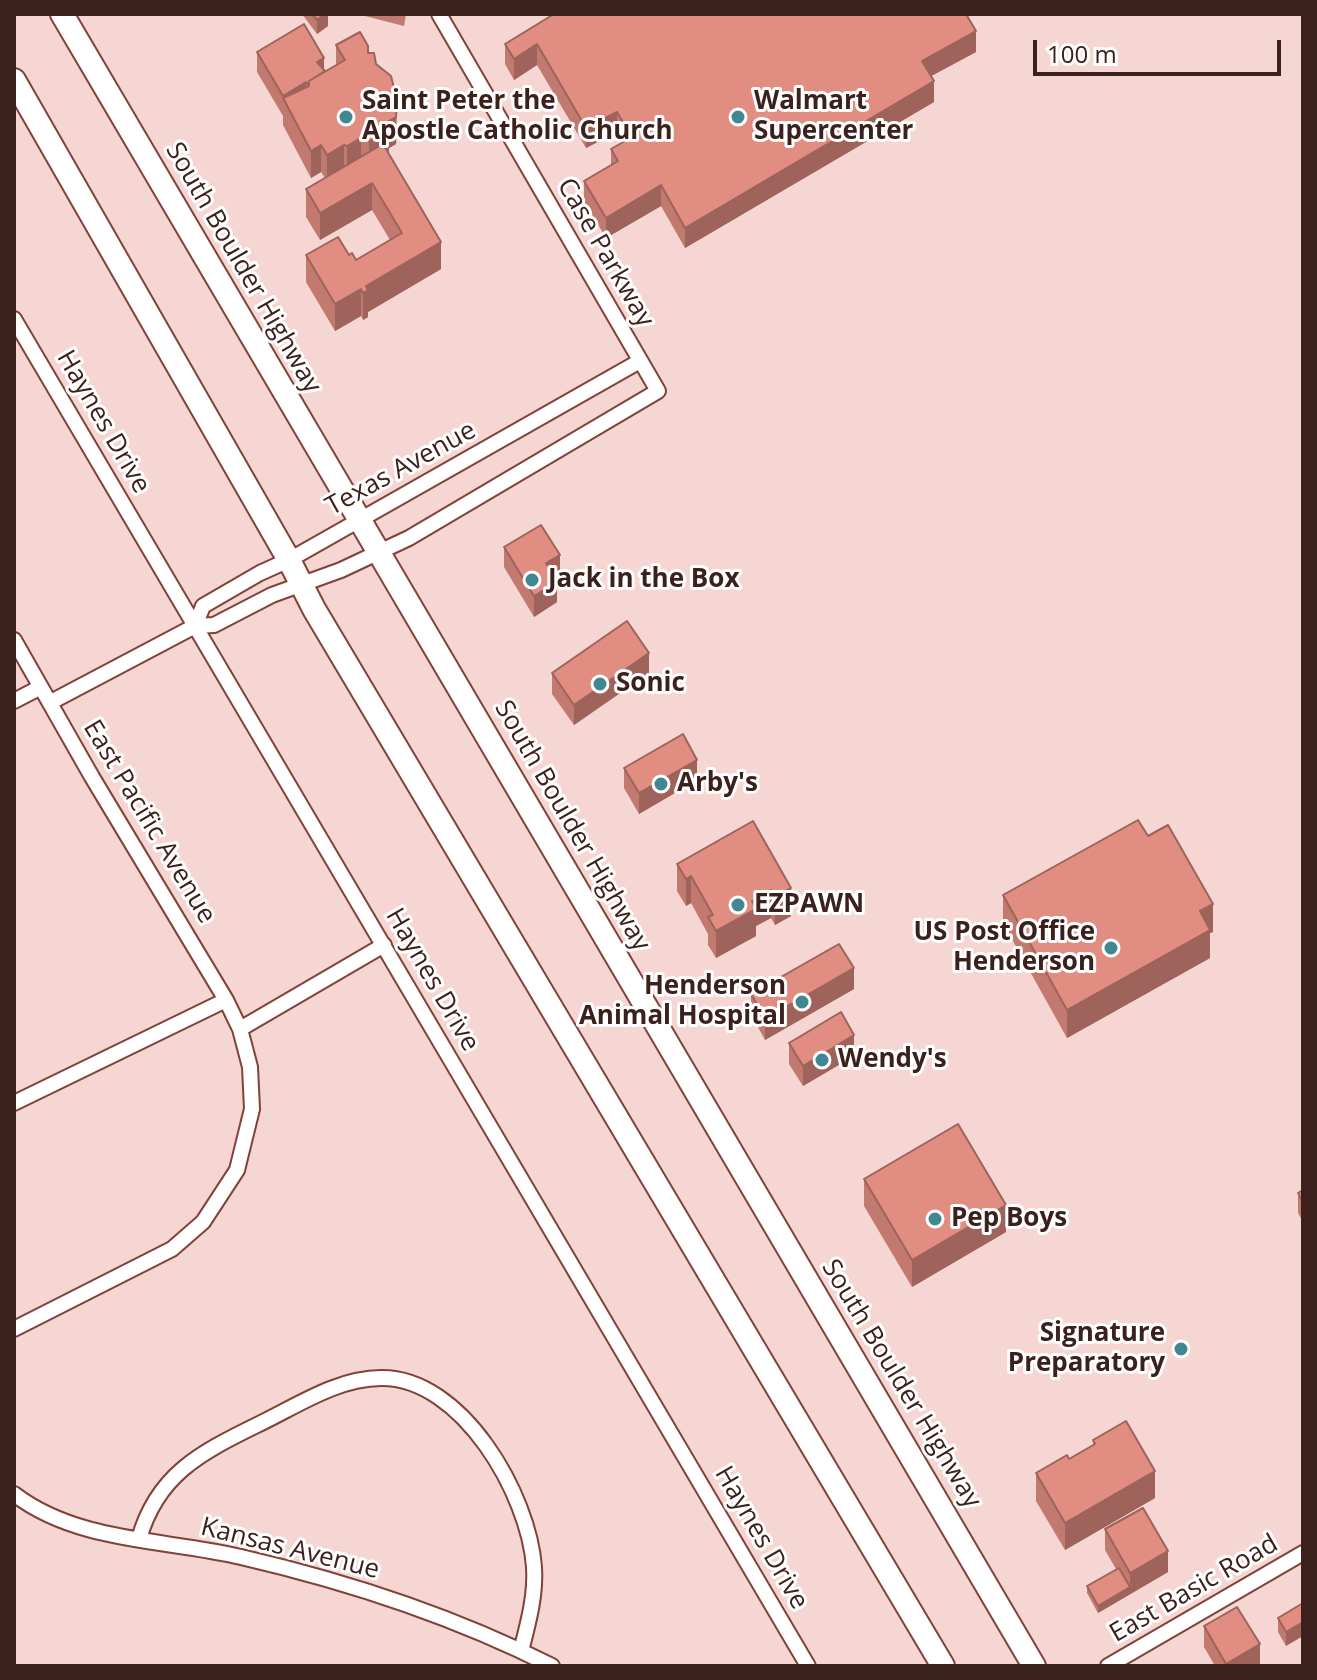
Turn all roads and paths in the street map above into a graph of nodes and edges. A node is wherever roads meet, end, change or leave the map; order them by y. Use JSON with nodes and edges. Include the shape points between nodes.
{"nodes":[{"id":1,"x":62,"y":14,"type":"edge"},
{"id":2,"x":439,"y":14,"type":"edge"},
{"id":3,"x":14,"y":80,"type":"edge"},
{"id":4,"x":14,"y":319,"type":"edge"},
{"id":5,"x":640,"y":361,"type":"junction"},
{"id":6,"x":658,"y":391,"type":"joint"},
{"id":7,"x":358,"y":520,"type":"junction"},
{"id":8,"x":378,"y":552,"type":"junction"},
{"id":9,"x":289,"y":560,"type":"junction"},
{"id":10,"x":301,"y":585,"type":"junction"},
{"id":11,"x":195,"y":626,"type":"junction"},
{"id":12,"x":14,"y":640,"type":"edge"},
{"id":13,"x":41,"y":687,"type":"junction"},
{"id":14,"x":14,"y":701,"type":"edge"},
{"id":15,"x":51,"y":702,"type":"junction"},
{"id":16,"x":384,"y":945,"type":"junction"},
{"id":17,"x":226,"y":1000,"type":"junction"},
{"id":18,"x":240,"y":1029,"type":"junction"},
{"id":19,"x":14,"y":1103,"type":"edge"},
{"id":20,"x":14,"y":1329,"type":"edge"},
{"id":21,"x":14,"y":1494,"type":"edge"},
{"id":22,"x":139,"y":1539,"type":"junction"},
{"id":23,"x":1303,"y":1553,"type":"edge"},
{"id":24,"x":521,"y":1651,"type":"junction"},
{"id":25,"x":552,"y":1666,"type":"edge"},
{"id":26,"x":808,"y":1666,"type":"edge"},
{"id":27,"x":943,"y":1666,"type":"edge"},
{"id":28,"x":1034,"y":1666,"type":"edge"},
{"id":29,"x":1108,"y":1666,"type":"edge"}],
"edges":[{"from":1,"to":7,"type":"main road","name":"South Boulder Highway"},
{"from":2,"to":5,"type":"street","name":"Case Parkway"},
{"from":3,"to":9,"type":"main road"},
{"from":4,"to":11,"type":"street","name":"Haynes Drive"},
{"from":5,"to":6,"type":"street","name":"Case Parkway"},
{"from":5,"to":7,"type":"street","name":"Texas Avenue"},
{"from":6,"to":8,"type":"street","name":"Texas Avenue"},
{"from":7,"to":8,"type":"main road","name":"South Boulder Highway"},
{"from":7,"to":9,"type":"street","name":"Texas Avenue"},
{"from":8,"to":10,"type":"street","name":"Texas Avenue"},
{"from":8,"to":28,"type":"main road","name":"South Boulder Highway"},
{"from":9,"to":10,"type":"main road"},
{"from":9,"to":11,"type":"street","name":"Texas Avenue","via":[[203,606]]},
{"from":10,"to":11,"type":"street","name":"Texas Avenue","via":[[214,625]]},
{"from":10,"to":27,"type":"main road"},
{"from":11,"to":15,"type":"street","name":"Texas Avenue"},
{"from":11,"to":16,"type":"street","name":"Haynes Drive"},
{"from":12,"to":13,"type":"street","name":"East Pacific Avenue"},
{"from":13,"to":14,"type":"street"},
{"from":13,"to":15,"type":"street","name":"East Pacific Avenue"},
{"from":15,"to":17,"type":"street","name":"East Pacific Avenue"},
{"from":16,"to":18,"type":"street"},
{"from":16,"to":26,"type":"street","name":"Haynes Drive"},
{"from":17,"to":18,"type":"street","name":"East Pacific Avenue"},
{"from":17,"to":19,"type":"street"},
{"from":18,"to":20,"type":"street","name":"East Pacific Avenue","via":[[250,1067],[252,1109],[237,1170],[203,1222],[172,1249]]},
{"from":21,"to":22,"type":"street","name":"Kansas Avenue","via":[[89,1531]]},
{"from":22,"to":24,"type":"street","name":"Kansas Avenue","via":[[239,1556],[363,1589]]},
{"from":22,"to":24,"type":"street","via":[[146,1515],[176,1472],[205,1451],[341,1384],[382,1377],[419,1385],[436,1393],[476,1429],[521,1507],[534,1566],[531,1613]]},
{"from":23,"to":29,"type":"street","name":"East Basic Road"},
{"from":24,"to":25,"type":"street","name":"Kansas Avenue"}]}
